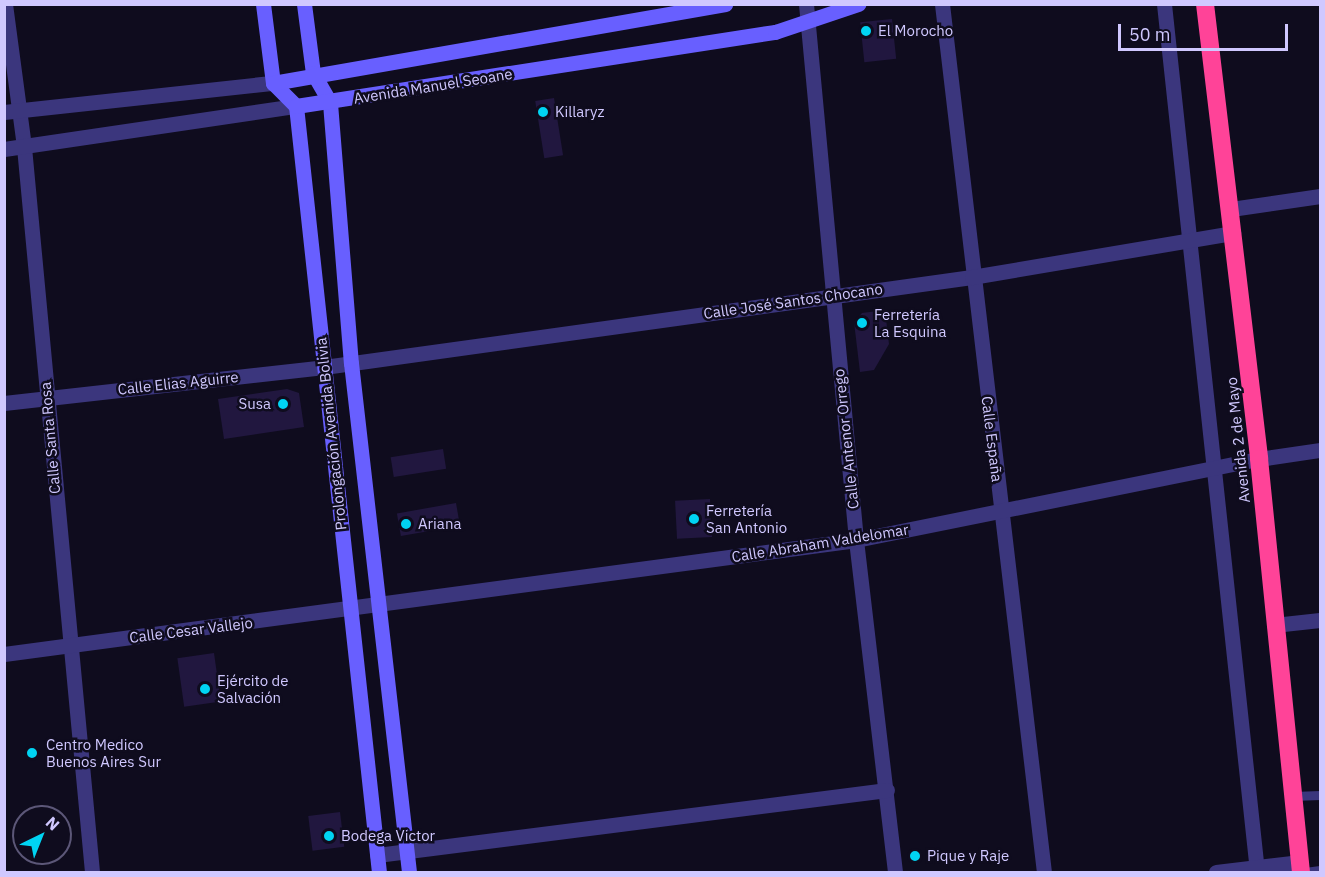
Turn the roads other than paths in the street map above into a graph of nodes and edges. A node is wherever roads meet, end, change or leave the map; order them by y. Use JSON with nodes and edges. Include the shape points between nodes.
{"nodes":[{"id":1,"x":5,"y":4,"type":"edge"},
{"id":2,"x":263,"y":4,"type":"edge"},
{"id":3,"x":304,"y":4,"type":"edge"},
{"id":4,"x":725,"y":4,"type":"edge"},
{"id":5,"x":858,"y":4,"type":"edge"},
{"id":6,"x":942,"y":4,"type":"edge"},
{"id":7,"x":1164,"y":4,"type":"edge"},
{"id":8,"x":1205,"y":4,"type":"edge"},
{"id":9,"x":807,"y":12,"type":"edge"},
{"id":10,"x":313,"y":73,"type":"junction"},
{"id":11,"x":273,"y":83,"type":"junction"},
{"id":12,"x":330,"y":103,"type":"junction"},
{"id":13,"x":296,"y":106,"type":"junction"},
{"id":14,"x":11,"y":111,"type":"edge"},
{"id":15,"x":24,"y":147,"type":"junction"},
{"id":16,"x":4,"y":149,"type":"edge"},
{"id":17,"x":1320,"y":196,"type":"edge"},
{"id":18,"x":1231,"y":208,"type":"junction"},
{"id":19,"x":1233,"y":234,"type":"junction"},
{"id":20,"x":1188,"y":241,"type":"junction"},
{"id":21,"x":972,"y":277,"type":"junction"},
{"id":22,"x":832,"y":295,"type":"junction"},
{"id":23,"x":351,"y":363,"type":"junction"},
{"id":24,"x":324,"y":367,"type":"junction"},
{"id":25,"x":47,"y":397,"type":"junction"},
{"id":26,"x":4,"y":403,"type":"edge"},
{"id":27,"x":1320,"y":450,"type":"edge"},
{"id":28,"x":1259,"y":459,"type":"junction"},
{"id":29,"x":1212,"y":468,"type":"junction"},
{"id":30,"x":1001,"y":511,"type":"junction"},
{"id":31,"x":856,"y":540,"type":"junction"},
{"id":32,"x":377,"y":605,"type":"junction"},
{"id":33,"x":350,"y":609,"type":"junction"},
{"id":34,"x":1320,"y":620,"type":"edge"},
{"id":35,"x":1274,"y":625,"type":"junction"},
{"id":36,"x":68,"y":646,"type":"junction"},
{"id":37,"x":4,"y":654,"type":"edge"},
{"id":38,"x":887,"y":790,"type":"junction"},
{"id":39,"x":1320,"y":795,"type":"edge"},
{"id":40,"x":1293,"y":796,"type":"junction"},
{"id":41,"x":406,"y":851,"type":"junction"},
{"id":42,"x":376,"y":855,"type":"junction"},
{"id":43,"x":1302,"y":869,"type":"edge"},
{"id":44,"x":1256,"y":870,"type":"edge"},
{"id":45,"x":1320,"y":870,"type":"edge"},
{"id":46,"x":92,"y":873,"type":"edge"},
{"id":47,"x":378,"y":873,"type":"edge"},
{"id":48,"x":409,"y":873,"type":"edge"},
{"id":49,"x":896,"y":873,"type":"edge"},
{"id":50,"x":1044,"y":873,"type":"edge"},
{"id":51,"x":1216,"y":873,"type":"edge"}],
"edges":[{"from":1,"to":14,"type":"street","name":"Calle Santa Rosa"},
{"from":2,"to":11,"type":"street"},
{"from":3,"to":10,"type":"street","name":"Prolongación Avenida Bolivia"},
{"from":4,"to":10,"type":"street"},
{"from":5,"to":9,"type":"street","name":"Avenida Manuel Seoane"},
{"from":6,"to":21,"type":"street","name":"Calle España"},
{"from":7,"to":20,"type":"street"},
{"from":8,"to":18,"type":"highway","name":"Avenida 2 de Mayo"},
{"from":9,"to":12,"type":"street","name":"Avenida Manuel Seoane","via":[[775,32]]},
{"from":9,"to":22,"type":"street","name":"Calle Antenor Orrego"},
{"from":10,"to":11,"type":"street"},
{"from":10,"to":12,"type":"street","name":"Prolongación Avenida Bolivia"},
{"from":11,"to":13,"type":"street"},
{"from":11,"to":14,"type":"street"},
{"from":12,"to":13,"type":"street","name":"Avenida Manuel Seoane"},
{"from":12,"to":23,"type":"street","name":"Prolongación Avenida Bolivia"},
{"from":13,"to":15,"type":"street","name":"Avenida Manuel Seoane"},
{"from":13,"to":24,"type":"street","name":"Prolongación Avenida Bolivia"},
{"from":14,"to":15,"type":"street","name":"Calle Santa Rosa"},
{"from":15,"to":16,"type":"street","name":"Avenida Manuel Seoane"},
{"from":15,"to":25,"type":"street","name":"Calle Santa Rosa"},
{"from":17,"to":18,"type":"street"},
{"from":18,"to":19,"type":"highway","name":"Avenida 2 de Mayo"},
{"from":19,"to":20,"type":"street","name":"Calle José Santos Chocano"},
{"from":19,"to":28,"type":"highway","name":"Avenida 2 de Mayo"},
{"from":20,"to":21,"type":"street","name":"Calle José Santos Chocano"},
{"from":20,"to":29,"type":"street"},
{"from":21,"to":22,"type":"street","name":"Calle José Santos Chocano"},
{"from":21,"to":30,"type":"street","name":"Calle España"},
{"from":22,"to":23,"type":"street","name":"Calle José Santos Chocano"},
{"from":22,"to":31,"type":"street","name":"Calle Antenor Orrego"},
{"from":23,"to":24,"type":"street","name":"Calle Elias Aguirre"},
{"from":23,"to":32,"type":"street","name":"Prolongación Avenida Bolivia"},
{"from":24,"to":25,"type":"street","name":"Calle Elias Aguirre"},
{"from":24,"to":33,"type":"street","name":"Prolongación Avenida Bolivia"},
{"from":25,"to":26,"type":"street","name":"Calle Elias Aguirre"},
{"from":25,"to":36,"type":"street","name":"Calle Santa Rosa"},
{"from":27,"to":28,"type":"street","name":"Calle Abraham Valdelomar"},
{"from":28,"to":29,"type":"street","name":"Calle Abraham Valdelomar"},
{"from":28,"to":35,"type":"highway","name":"Avenida 2 de Mayo"},
{"from":29,"to":30,"type":"street","name":"Calle Abraham Valdelomar"},
{"from":29,"to":44,"type":"street"},
{"from":30,"to":31,"type":"street","name":"Calle Abraham Valdelomar"},
{"from":30,"to":50,"type":"street","name":"Calle España"},
{"from":31,"to":32,"type":"street","name":"Calle Abraham Valdelomar"},
{"from":31,"to":38,"type":"street","name":"Calle Antenor Orrego"},
{"from":32,"to":33,"type":"street","name":"Calle Cesar Vallejo"},
{"from":32,"to":41,"type":"street","name":"Prolongación Avenida Bolivia"},
{"from":33,"to":36,"type":"street","name":"Calle Cesar Vallejo"},
{"from":33,"to":42,"type":"street","name":"Prolongación Avenida Bolivia"},
{"from":34,"to":35,"type":"street"},
{"from":35,"to":40,"type":"highway","name":"Avenida 2 de Mayo"},
{"from":36,"to":37,"type":"street","name":"Calle Cesar Vallejo"},
{"from":36,"to":46,"type":"street","name":"Calle Santa Rosa"},
{"from":38,"to":41,"type":"street"},
{"from":38,"to":49,"type":"street","name":"Calle Antenor Orrego"},
{"from":39,"to":40,"type":"lane"},
{"from":40,"to":43,"type":"highway","name":"Avenida 2 de Mayo"},
{"from":41,"to":42,"type":"street"},
{"from":41,"to":48,"type":"street","name":"Prolongación Avenida Bolivia"},
{"from":42,"to":47,"type":"street","name":"Prolongación Avenida Bolivia"},
{"from":43,"to":44,"type":"street"},
{"from":43,"to":45,"type":"lane"},
{"from":44,"to":51,"type":"street"}]}
